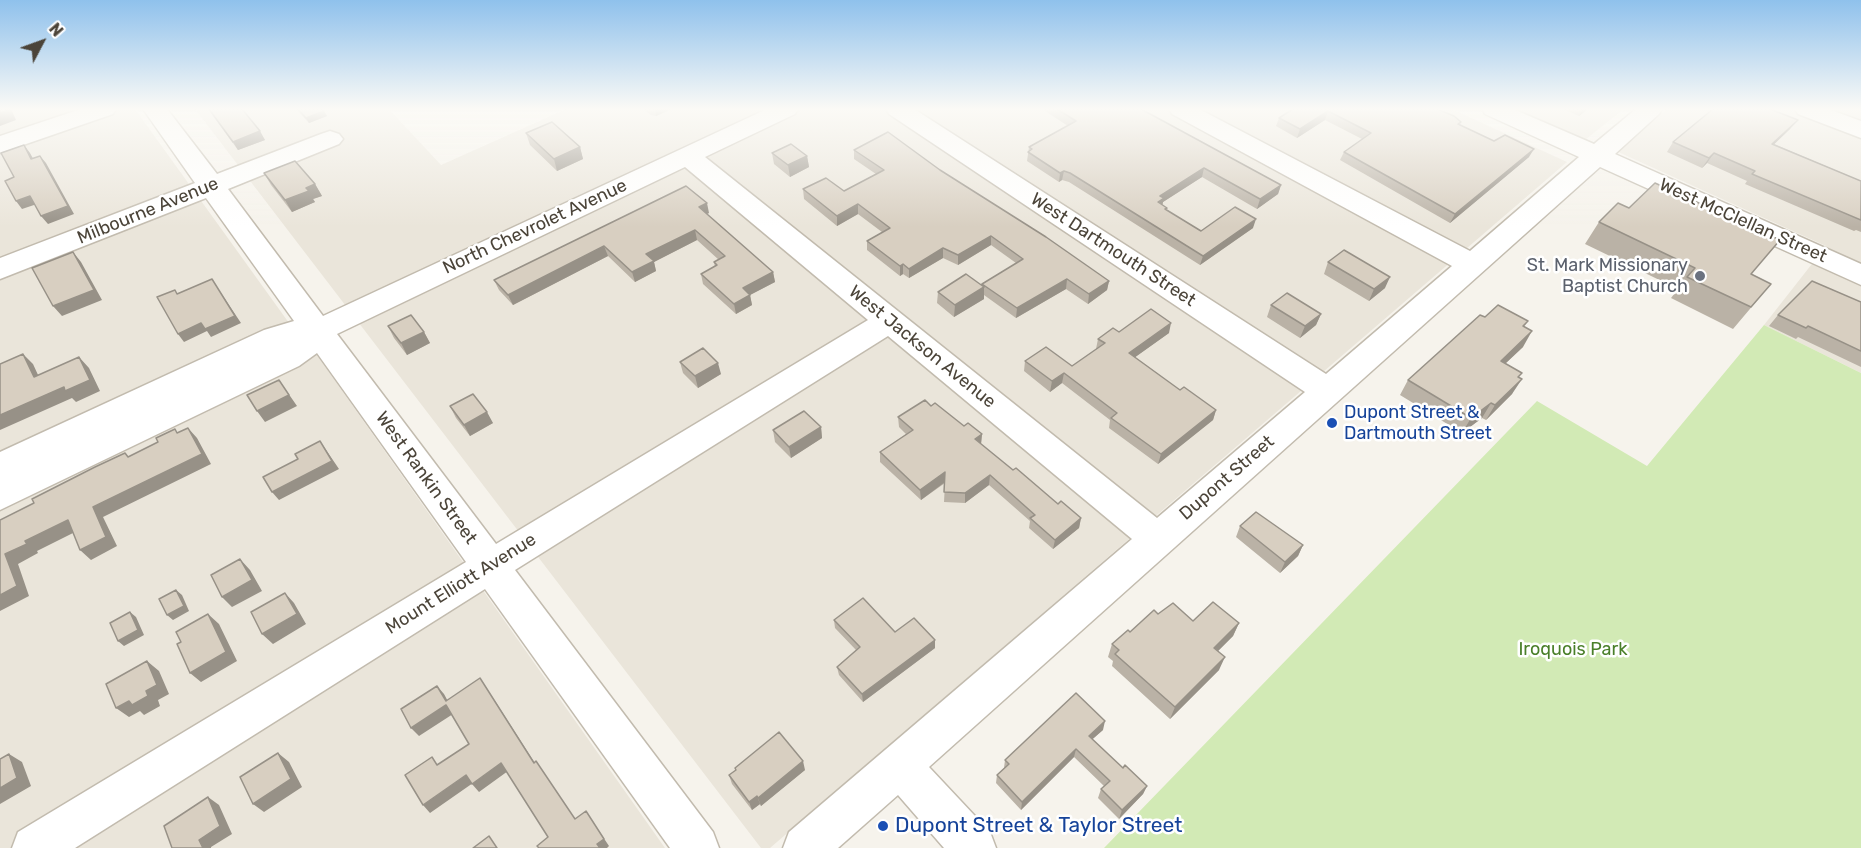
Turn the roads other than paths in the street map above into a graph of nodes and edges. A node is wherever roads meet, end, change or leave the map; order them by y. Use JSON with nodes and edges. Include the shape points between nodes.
{"nodes":[{"id":1,"x":183,"y":149,"type":"edge"},
{"id":2,"x":306,"y":149,"type":"edge"},
{"id":3,"x":703,"y":149,"type":"edge"},
{"id":4,"x":958,"y":149,"type":"edge"},
{"id":5,"x":1255,"y":149,"type":"edge"},
{"id":6,"x":1583,"y":149,"type":"edge"},
{"id":7,"x":1604,"y":149,"type":"edge"},
{"id":8,"x":1597,"y":155,"type":"junction"},
{"id":9,"x":687,"y":156,"type":"junction"},
{"id":10,"x":211,"y":186,"type":"junction"},
{"id":11,"x":1472,"y":264,"type":"junction"},
{"id":12,"x":0,"y":269,"type":"edge"},
{"id":13,"x":1861,"y":275,"type":"edge"},
{"id":14,"x":889,"y":321,"type":"junction"},
{"id":15,"x":318,"y":331,"type":"junction"},
{"id":16,"x":1328,"y":391,"type":"junction"},
{"id":17,"x":0,"y":466,"type":"edge"},
{"id":18,"x":0,"y":496,"type":"edge"},
{"id":19,"x":1157,"y":539,"type":"junction"},
{"id":20,"x":490,"y":566,"type":"junction"},
{"id":21,"x":899,"y":765,"type":"junction"},
{"id":22,"x":34,"y":848,"type":"edge"},
{"id":23,"x":697,"y":848,"type":"edge"},
{"id":24,"x":805,"y":848,"type":"edge"},
{"id":25,"x":974,"y":848,"type":"edge"}],
"edges":[{"from":1,"to":10,"type":"street","name":"West Rankin Street"},
{"from":2,"to":10,"type":"street","name":"Milbourne Avenue"},
{"from":3,"to":9,"type":"street","name":"North Chevrolet Avenue"},
{"from":4,"to":16,"type":"street","name":"West Dartmouth Street"},
{"from":5,"to":11,"type":"street"},
{"from":6,"to":8,"type":"street","name":"West McClellan Street"},
{"from":7,"to":8,"type":"street","name":"Dupont Street"},
{"from":8,"to":11,"type":"street","name":"Dupont Street"},
{"from":8,"to":13,"type":"street","name":"West McClellan Street"},
{"from":9,"to":14,"type":"street","name":"West Jackson Avenue"},
{"from":9,"to":15,"type":"street","name":"North Chevrolet Avenue"},
{"from":10,"to":12,"type":"street","name":"Milbourne Avenue"},
{"from":10,"to":15,"type":"street","name":"West Rankin Street"},
{"from":11,"to":16,"type":"street","name":"Dupont Street"},
{"from":14,"to":19,"type":"street","name":"West Jackson Avenue"},
{"from":14,"to":20,"type":"street","name":"Mount Elliott Avenue"},
{"from":15,"to":17,"type":"street","name":"North Chevrolet Avenue","via":[[292,332],[275,338]]},
{"from":15,"to":18,"type":"street","name":"North Chevrolet Avenue","via":[[310,343],[288,358]]},
{"from":15,"to":20,"type":"street","name":"West Rankin Street"},
{"from":16,"to":19,"type":"street","name":"Dupont Street"},
{"from":19,"to":21,"type":"street","name":"Dupont Street"},
{"from":20,"to":22,"type":"street","name":"Mount Elliott Avenue"},
{"from":20,"to":23,"type":"street","name":"West Rankin Street"},
{"from":21,"to":24,"type":"street","name":"Dupont Street"},
{"from":21,"to":25,"type":"street"}]}
